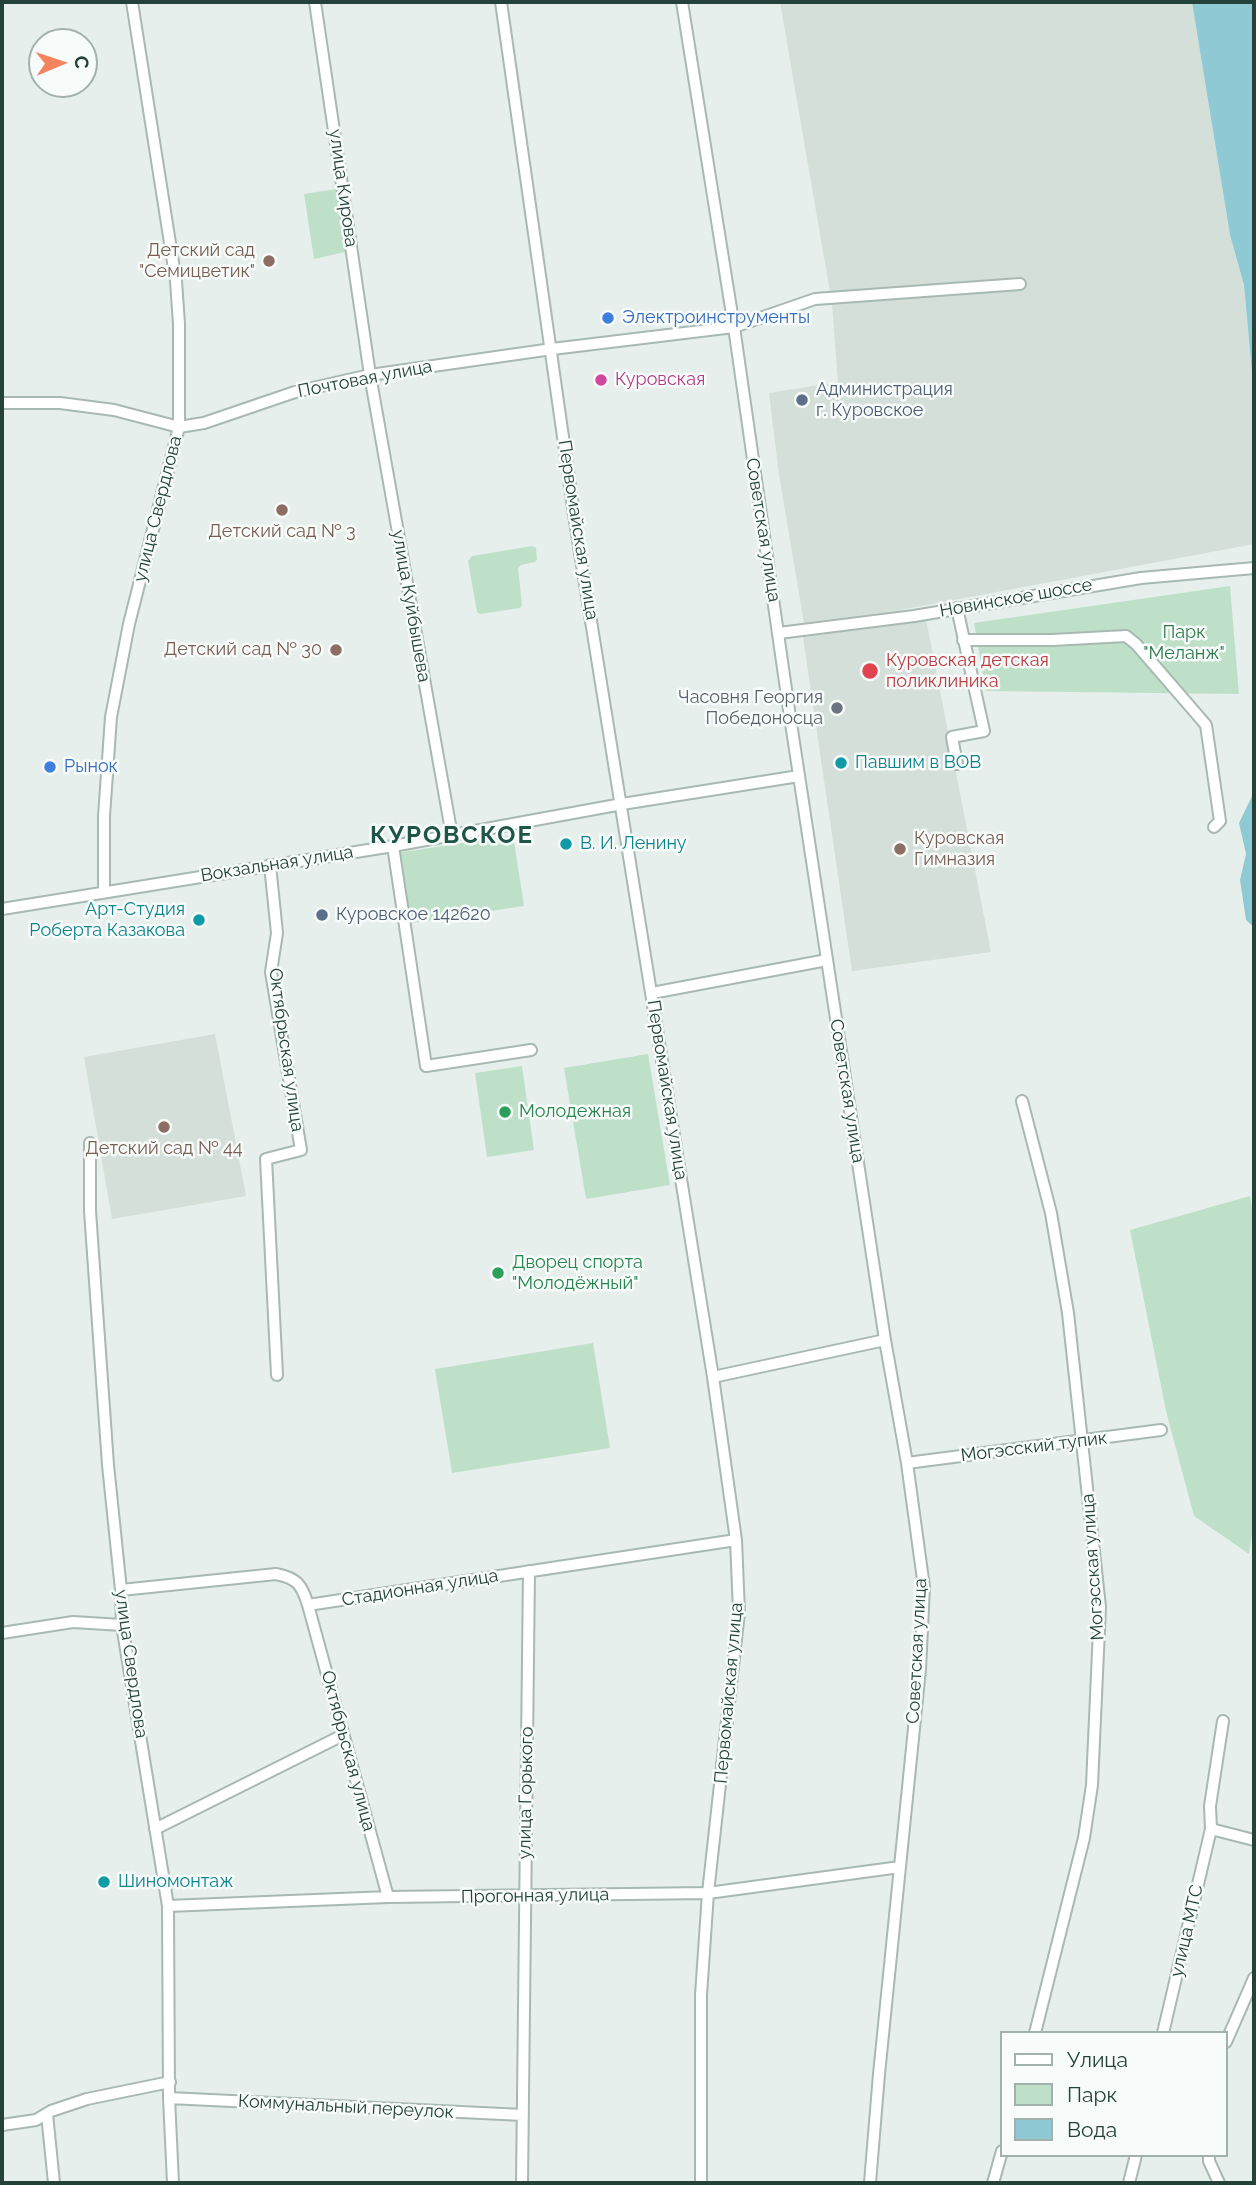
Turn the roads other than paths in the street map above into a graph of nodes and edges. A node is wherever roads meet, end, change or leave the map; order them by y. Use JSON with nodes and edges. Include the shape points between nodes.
{"nodes":[{"id":1,"x":132,"y":2,"type":"edge"},
{"id":2,"x":315,"y":2,"type":"edge"},
{"id":3,"x":500,"y":2,"type":"edge"},
{"id":4,"x":682,"y":2,"type":"edge"},
{"id":5,"x":1020,"y":284,"type":"dead end"},
{"id":6,"x":734,"y":327,"type":"junction"},
{"id":7,"x":552,"y":349,"type":"junction"},
{"id":8,"x":370,"y":375,"type":"junction"},
{"id":9,"x":2,"y":403,"type":"edge"},
{"id":10,"x":179,"y":427,"type":"junction"},
{"id":11,"x":1254,"y":568,"type":"edge"},
{"id":12,"x":957,"y":608,"type":"junction"},
{"id":13,"x":779,"y":633,"type":"junction"},
{"id":14,"x":963,"y":640,"type":"junction"},
{"id":15,"x":957,"y":764,"type":"dead end"},
{"id":16,"x":799,"y":776,"type":"junction"},
{"id":17,"x":622,"y":804,"type":"junction"},
{"id":18,"x":1214,"y":827,"type":"dead end"},
{"id":19,"x":452,"y":836,"type":"junction"},
{"id":20,"x":393,"y":846,"type":"junction"},
{"id":21,"x":270,"y":865,"type":"junction"},
{"id":22,"x":104,"y":892,"type":"junction"},
{"id":23,"x":2,"y":909,"type":"edge"},
{"id":24,"x":827,"y":960,"type":"junction"},
{"id":25,"x":652,"y":993,"type":"junction"},
{"id":26,"x":531,"y":1050,"type":"dead end"},
{"id":27,"x":1022,"y":1101,"type":"dead end"},
{"id":28,"x":90,"y":1143,"type":"dead end"},
{"id":29,"x":885,"y":1340,"type":"junction"},
{"id":30,"x":276,"y":1375,"type":"dead end"},
{"id":31,"x":713,"y":1377,"type":"junction"},
{"id":32,"x":1161,"y":1430,"type":"dead end"},
{"id":33,"x":1082,"y":1441,"type":"junction"},
{"id":34,"x":907,"y":1463,"type":"junction"},
{"id":35,"x":736,"y":1540,"type":"junction"},
{"id":36,"x":529,"y":1571,"type":"junction"},
{"id":37,"x":121,"y":1590,"type":"junction"},
{"id":38,"x":308,"y":1605,"type":"junction"},
{"id":39,"x":122,"y":1625,"type":"junction"},
{"id":40,"x":2,"y":1633,"type":"edge"},
{"id":41,"x":1223,"y":1721,"type":"dead end"},
{"id":42,"x":343,"y":1735,"type":"junction"},
{"id":43,"x":155,"y":1829,"type":"junction"},
{"id":44,"x":1211,"y":1829,"type":"junction"},
{"id":45,"x":1254,"y":1840,"type":"edge"},
{"id":46,"x":900,"y":1867,"type":"junction"},
{"id":47,"x":709,"y":1893,"type":"junction"},
{"id":48,"x":524,"y":1896,"type":"junction"},
{"id":49,"x":388,"y":1897,"type":"junction"},
{"id":50,"x":168,"y":1906,"type":"junction"},
{"id":51,"x":1254,"y":1978,"type":"edge"},
{"id":52,"x":1036,"y":2031,"type":"edge"},
{"id":53,"x":1163,"y":2031,"type":"edge"},
{"id":54,"x":1228,"y":2037,"type":"edge"},
{"id":55,"x":170,"y":2082,"type":"junction"},
{"id":56,"x":169,"y":2098,"type":"junction"},
{"id":57,"x":47,"y":2114,"type":"junction"},
{"id":58,"x":523,"y":2115,"type":"junction"},
{"id":59,"x":2,"y":2125,"type":"edge"},
{"id":60,"x":1000,"y":2157,"type":"edge"},
{"id":61,"x":1136,"y":2157,"type":"edge"},
{"id":62,"x":1210,"y":2157,"type":"edge"},
{"id":63,"x":54,"y":2183,"type":"edge"},
{"id":64,"x":173,"y":2183,"type":"edge"},
{"id":65,"x":522,"y":2183,"type":"edge"},
{"id":66,"x":701,"y":2183,"type":"edge"},
{"id":67,"x":870,"y":2183,"type":"edge"},
{"id":68,"x":993,"y":2183,"type":"edge"},
{"id":69,"x":1129,"y":2183,"type":"edge"},
{"id":70,"x":1219,"y":2183,"type":"edge"}],
"edges":[{"from":1,"to":10,"type":"street","name":"улица Свердлова","via":[[176,281]]},
{"from":2,"to":8,"type":"street","name":"улица Кирова"},
{"from":3,"to":7,"type":"street","name":"Первомайская улица"},
{"from":4,"to":6,"type":"street","name":"Советская улица"},
{"from":5,"to":6,"type":"street","name":"Почтовая улица","via":[[815,299]]},
{"from":6,"to":7,"type":"street","name":"Почтовая улица"},
{"from":6,"to":13,"type":"street","name":"Советская улица"},
{"from":7,"to":8,"type":"street","name":"Почтовая улица"},
{"from":7,"to":17,"type":"street","name":"Первомайская улица"},
{"from":8,"to":10,"type":"street","name":"Почтовая улица"},
{"from":8,"to":19,"type":"street","name":"улица Куйбышева"},
{"from":9,"to":10,"type":"street","name":"Почтовая улица","via":[[60,403],[114,410]]},
{"from":10,"to":22,"type":"street","name":"улица Свердлова","via":[[128,624],[111,717],[103,816]]},
{"from":11,"to":12,"type":"street","name":"Новинское шоссе","via":[[1141,578]]},
{"from":12,"to":13,"type":"street","name":"Новинское шоссе"},
{"from":12,"to":14,"type":"street"},
{"from":13,"to":16,"type":"street","name":"Советская улица"},
{"from":14,"to":15,"type":"street","via":[[984,731],[953,737]]},
{"from":14,"to":18,"type":"street","via":[[1126,636],[1206,725],[1220,821]]},
{"from":16,"to":17,"type":"street","name":"Вокзальная улица"},
{"from":16,"to":24,"type":"street","name":"Советская улица"},
{"from":17,"to":19,"type":"street","name":"Вокзальная улица"},
{"from":17,"to":25,"type":"street","name":"Первомайская улица"},
{"from":19,"to":20,"type":"street","name":"Вокзальная улица"},
{"from":20,"to":21,"type":"street","name":"Вокзальная улица"},
{"from":20,"to":26,"type":"street","via":[[426,1066]]},
{"from":21,"to":22,"type":"street","name":"Вокзальная улица"},
{"from":21,"to":30,"type":"street","name":"Октябрьская улица","via":[[277,933],[271,972],[301,1150],[266,1158]]},
{"from":22,"to":23,"type":"street","name":"Вокзальная улица"},
{"from":24,"to":25,"type":"street"},
{"from":24,"to":29,"type":"street","name":"Советская улица"},
{"from":25,"to":31,"type":"street","name":"Первомайская улица"},
{"from":27,"to":33,"type":"street","name":"Могэсская улица","via":[[1052,1213]]},
{"from":28,"to":37,"type":"street","name":"улица Свердлова","via":[[90,1211]]},
{"from":29,"to":31,"type":"street"},
{"from":29,"to":34,"type":"street","name":"Советская улица"},
{"from":31,"to":35,"type":"street","name":"Первомайская улица"},
{"from":32,"to":33,"type":"street","name":"Могэсский тупик"},
{"from":33,"to":34,"type":"street","name":"Могэсский тупик"},
{"from":33,"to":52,"type":"street","name":"Могэсская улица","via":[[1100,1606],[1092,1785],[1078,1864]]},
{"from":34,"to":46,"type":"street","name":"Советская улица","via":[[923,1587],[920,1669]]},
{"from":35,"to":36,"type":"street","name":"Стадионная улица"},
{"from":35,"to":47,"type":"street","name":"Первомайская улица","via":[[739,1612]]},
{"from":36,"to":38,"type":"street","name":"Стадионная улица"},
{"from":36,"to":48,"type":"street","name":"улица Горького"},
{"from":37,"to":38,"type":"street","via":[[275,1574],[303,1587]]},
{"from":37,"to":39,"type":"street","name":"улица Свердлова"},
{"from":38,"to":42,"type":"street","name":"Октябрьская улица"},
{"from":39,"to":40,"type":"street","via":[[73,1622]]},
{"from":39,"to":43,"type":"street","name":"улица Свердлова"},
{"from":41,"to":44,"type":"street","name":"улица МТС"},
{"from":42,"to":43,"type":"street"},
{"from":42,"to":49,"type":"street","name":"Октябрьская улица"},
{"from":43,"to":50,"type":"street","name":"улица Свердлова"},
{"from":44,"to":45,"type":"street"},
{"from":44,"to":53,"type":"street","name":"улица МТС"},
{"from":46,"to":47,"type":"street","name":"Прогонная улица"},
{"from":46,"to":67,"type":"street","name":"Советская улица"},
{"from":47,"to":48,"type":"street","name":"Прогонная улица"},
{"from":47,"to":66,"type":"street","name":"Первомайская улица","via":[[701,1995]]},
{"from":48,"to":49,"type":"street","name":"Прогонная улица"},
{"from":48,"to":58,"type":"street","name":"улица Горького"},
{"from":49,"to":50,"type":"street","name":"Прогонная улица"},
{"from":50,"to":55,"type":"street","name":"улица Свердлова"},
{"from":51,"to":54,"type":"street"},
{"from":55,"to":56,"type":"street","name":"улица Свердлова"},
{"from":55,"to":57,"type":"street","via":[[87,2099]]},
{"from":56,"to":58,"type":"street","name":"Коммунальный переулок"},
{"from":56,"to":64,"type":"street","name":"улица Свердлова"},
{"from":57,"to":59,"type":"street"},
{"from":57,"to":63,"type":"street"},
{"from":58,"to":65,"type":"street","name":"улица Горького"},
{"from":60,"to":68,"type":"street"},
{"from":61,"to":69,"type":"street"},
{"from":62,"to":70,"type":"street"}]}
